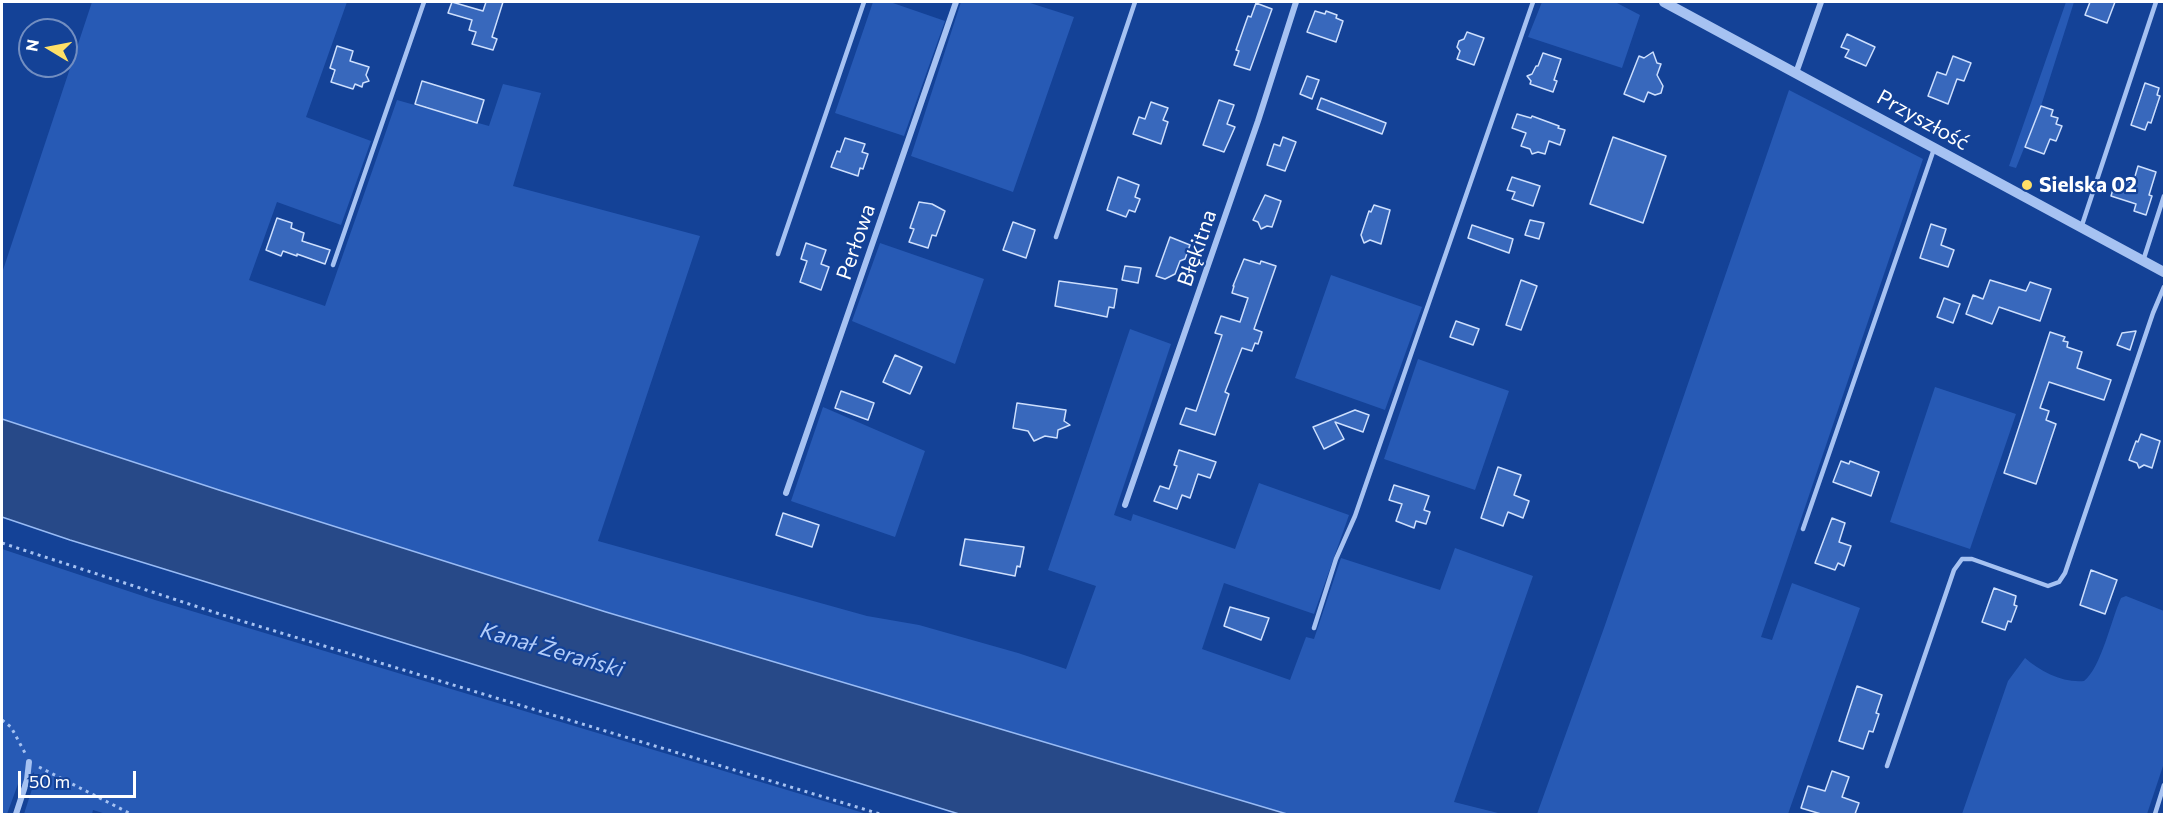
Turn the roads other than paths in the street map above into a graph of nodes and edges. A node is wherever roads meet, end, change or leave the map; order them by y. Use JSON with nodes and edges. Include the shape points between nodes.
{"nodes":[{"id":1,"x":424,"y":2,"type":"edge"},
{"id":2,"x":864,"y":2,"type":"edge"},
{"id":3,"x":956,"y":2,"type":"edge"},
{"id":4,"x":1135,"y":2,"type":"edge"},
{"id":5,"x":1296,"y":2,"type":"edge"},
{"id":6,"x":1533,"y":2,"type":"edge"},
{"id":7,"x":1664,"y":2,"type":"edge"},
{"id":8,"x":1821,"y":2,"type":"edge"},
{"id":9,"x":2156,"y":2,"type":"edge"},
{"id":10,"x":1796,"y":73,"type":"junction"},
{"id":11,"x":1934,"y":149,"type":"junction"},
{"id":12,"x":2164,"y":196,"type":"edge"},
{"id":13,"x":2081,"y":228,"type":"junction"},
{"id":14,"x":1056,"y":237,"type":"dead end"},
{"id":15,"x":778,"y":254,"type":"dead end"},
{"id":16,"x":2143,"y":261,"type":"junction"},
{"id":17,"x":333,"y":266,"type":"dead end"},
{"id":18,"x":2164,"y":272,"type":"edge"},
{"id":19,"x":2164,"y":287,"type":"edge"},
{"id":20,"x":786,"y":493,"type":"dead end"},
{"id":21,"x":1125,"y":505,"type":"dead end"},
{"id":22,"x":1803,"y":529,"type":"dead end"},
{"id":23,"x":1314,"y":628,"type":"dead end"},
{"id":24,"x":29,"y":762,"type":"road end"},
{"id":25,"x":1887,"y":766,"type":"dead end"},
{"id":26,"x":2164,"y":785,"type":"edge"},
{"id":27,"x":16,"y":814,"type":"edge"},
{"id":28,"x":2155,"y":814,"type":"edge"}],
"edges":[{"from":1,"to":17,"type":"lane"},
{"from":2,"to":15,"type":"lane"},
{"from":3,"to":20,"type":"street","name":"Perłowa"},
{"from":4,"to":14,"type":"lane"},
{"from":5,"to":21,"type":"street","name":"Błękitna"},
{"from":6,"to":23,"type":"lane"},
{"from":7,"to":10,"type":"street","name":"Przyszłość"},
{"from":8,"to":10,"type":"street"},
{"from":9,"to":13,"type":"lane"},
{"from":10,"to":11,"type":"street","name":"Przyszłość"},
{"from":11,"to":13,"type":"street","name":"Przyszłość"},
{"from":11,"to":22,"type":"lane"},
{"from":12,"to":16,"type":"lane"},
{"from":13,"to":16,"type":"street","name":"Przyszłość"},
{"from":16,"to":18,"type":"street","name":"Przyszłość"},
{"from":19,"to":25,"type":"lane","via":[[2065,573],[2059,582],[2048,586],[1972,559],[1958,564]]},
{"from":24,"to":27,"type":"street"},
{"from":26,"to":28,"type":"lane"}]}
